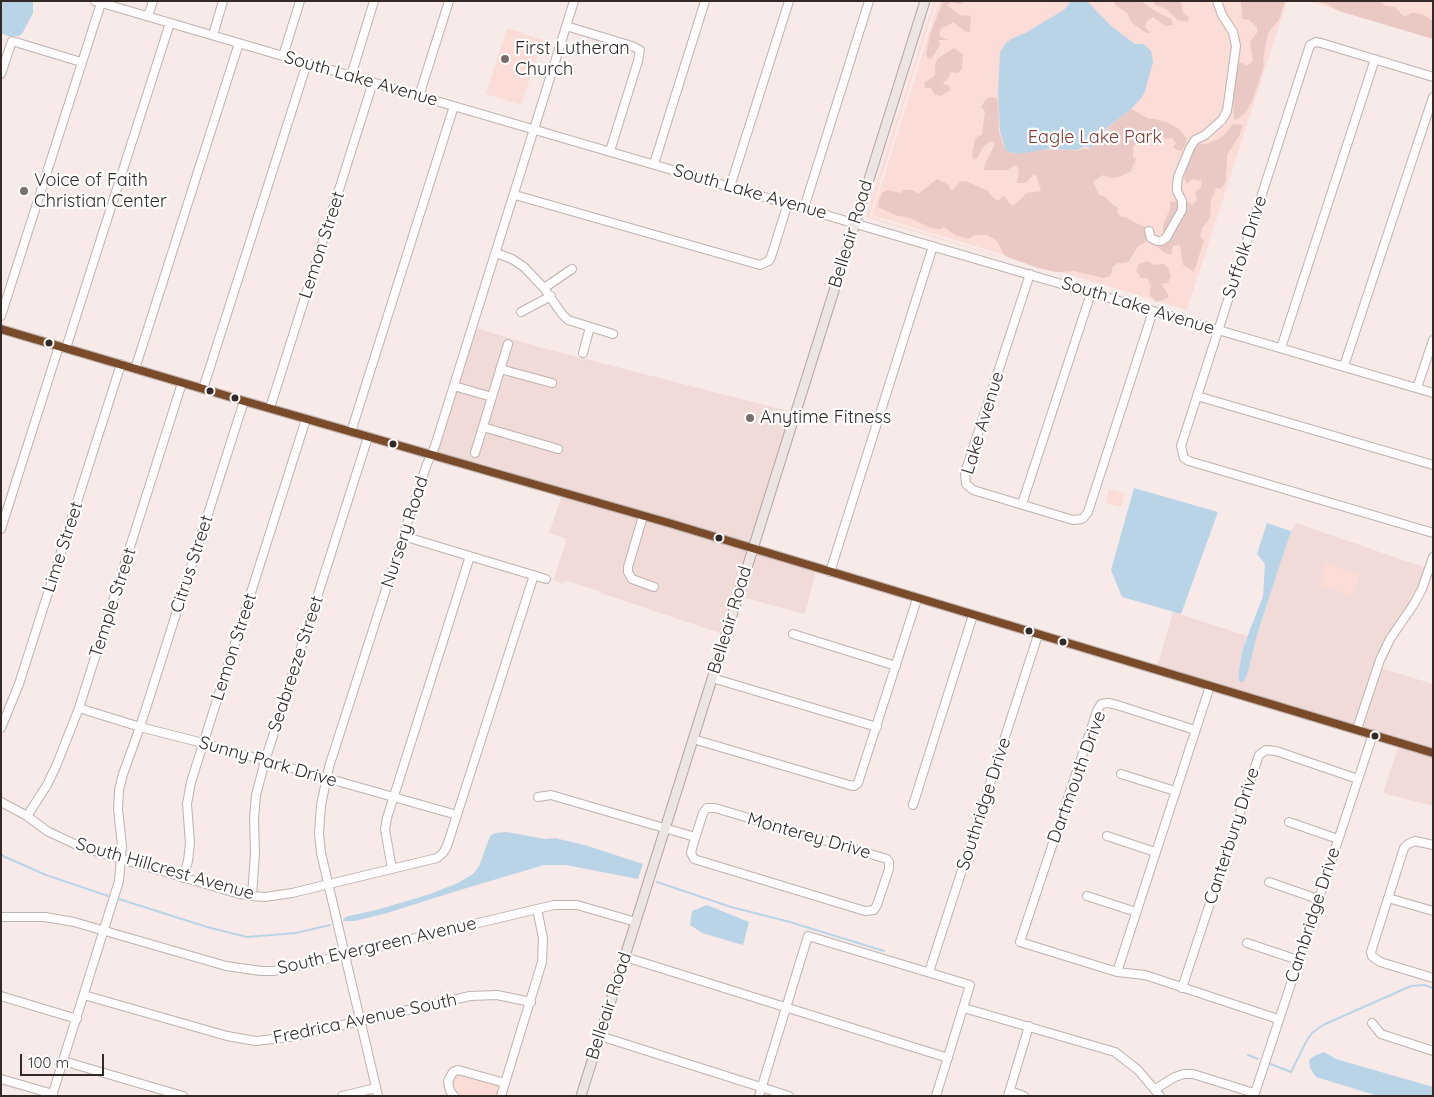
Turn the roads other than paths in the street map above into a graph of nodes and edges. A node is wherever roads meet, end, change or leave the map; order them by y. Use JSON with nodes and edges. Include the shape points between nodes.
{"nodes":[{"id":1,"x":152,"y":1,"type":"edge"},
{"id":2,"x":223,"y":1,"type":"edge"},
{"id":3,"x":300,"y":1,"type":"edge"},
{"id":4,"x":374,"y":1,"type":"edge"},
{"id":5,"x":449,"y":1,"type":"edge"},
{"id":6,"x":574,"y":1,"type":"edge"},
{"id":7,"x":705,"y":1,"type":"edge"},
{"id":8,"x":789,"y":1,"type":"edge"},
{"id":9,"x":870,"y":1,"type":"edge"},
{"id":10,"x":925,"y":1,"type":"edge"},
{"id":11,"x":1217,"y":1,"type":"edge"},
{"id":12,"x":98,"y":2,"type":"edge"},
{"id":13,"x":148,"y":16,"type":"junction"},
{"id":14,"x":170,"y":23,"type":"junction"},
{"id":15,"x":566,"y":26,"type":"junction"},
{"id":16,"x":213,"y":35,"type":"junction"},
{"id":17,"x":239,"y":43,"type":"junction"},
{"id":18,"x":283,"y":56,"type":"junction"},
{"id":19,"x":1375,"y":59,"type":"junction"},
{"id":20,"x":82,"y":62,"type":"junction"},
{"id":21,"x":307,"y":63,"type":"junction"},
{"id":22,"x":1,"y":74,"type":"edge"},
{"id":23,"x":351,"y":76,"type":"junction"},
{"id":24,"x":1433,"y":77,"type":"edge"},
{"id":25,"x":373,"y":82,"type":"junction"},
{"id":26,"x":419,"y":96,"type":"junction"},
{"id":27,"x":1433,"y":97,"type":"edge"},
{"id":28,"x":454,"y":106,"type":"junction"},
{"id":29,"x":534,"y":129,"type":"junction"},
{"id":30,"x":610,"y":152,"type":"junction"},
{"id":31,"x":654,"y":164,"type":"junction"},
{"id":32,"x":730,"y":187,"type":"junction"},
{"id":33,"x":515,"y":194,"type":"junction"},
{"id":34,"x":788,"y":203,"type":"junction"},
{"id":35,"x":804,"y":208,"type":"junction"},
{"id":36,"x":854,"y":223,"type":"junction"},
{"id":37,"x":1149,"y":231,"type":"dead end"},
{"id":38,"x":933,"y":246,"type":"junction"},
{"id":39,"x":496,"y":253,"type":"junction"},
{"id":40,"x":572,"y":269,"type":"dead end"},
{"id":41,"x":1030,"y":274,"type":"junction"},
{"id":42,"x":544,"y":288,"type":"junction"},
{"id":43,"x":1091,"y":293,"type":"junction"},
{"id":44,"x":550,"y":296,"type":"junction"},
{"id":45,"x":1153,"y":311,"type":"junction"},
{"id":46,"x":521,"y":312,"type":"dead end"},
{"id":47,"x":1,"y":316,"type":"edge"},
{"id":48,"x":590,"y":328,"type":"junction"},
{"id":49,"x":1,"y":329,"type":"edge"},
{"id":50,"x":1218,"y":330,"type":"junction"},
{"id":51,"x":613,"y":334,"type":"dead end"},
{"id":52,"x":1433,"y":340,"type":"edge"},
{"id":53,"x":508,"y":344,"type":"dead end"},
{"id":54,"x":63,"y":347,"type":"junction"},
{"id":55,"x":1281,"y":348,"type":"junction"},
{"id":56,"x":583,"y":353,"type":"dead end"},
{"id":57,"x":121,"y":364,"type":"junction"},
{"id":58,"x":1344,"y":366,"type":"junction"},
{"id":59,"x":135,"y":369,"type":"junction"},
{"id":60,"x":500,"y":369,"type":"junction"},
{"id":61,"x":182,"y":383,"type":"junction"},
{"id":62,"x":552,"y":384,"type":"dead end"},
{"id":63,"x":454,"y":386,"type":"junction"},
{"id":64,"x":1417,"y":388,"type":"junction"},
{"id":65,"x":203,"y":389,"type":"junction"},
{"id":66,"x":1433,"y":392,"type":"edge"},
{"id":67,"x":492,"y":396,"type":"junction"},
{"id":68,"x":1197,"y":396,"type":"junction"},
{"id":69,"x":244,"y":401,"type":"junction"},
{"id":70,"x":270,"y":408,"type":"junction"},
{"id":71,"x":306,"y":419,"type":"junction"},
{"id":72,"x":482,"y":427,"type":"junction"},
{"id":73,"x":351,"y":432,"type":"junction"},
{"id":74,"x":368,"y":437,"type":"junction"},
{"id":75,"x":558,"y":449,"type":"dead end"},
{"id":76,"x":475,"y":452,"type":"dead end"},
{"id":77,"x":431,"y":455,"type":"junction"},
{"id":78,"x":1433,"y":465,"type":"edge"},
{"id":79,"x":1022,"y":504,"type":"junction"},
{"id":80,"x":643,"y":516,"type":"junction"},
{"id":81,"x":1,"y":529,"type":"edge"},
{"id":82,"x":1433,"y":533,"type":"edge"},
{"id":83,"x":403,"y":536,"type":"junction"},
{"id":84,"x":752,"y":549,"type":"junction"},
{"id":85,"x":470,"y":556,"type":"junction"},
{"id":86,"x":1433,"y":557,"type":"edge"},
{"id":87,"x":830,"y":572,"type":"junction"},
{"id":88,"x":534,"y":575,"type":"junction"},
{"id":89,"x":546,"y":579,"type":"dead end"},
{"id":90,"x":654,"y":587,"type":"dead end"},
{"id":91,"x":917,"y":599,"type":"junction"},
{"id":92,"x":973,"y":615,"type":"junction"},
{"id":93,"x":792,"y":634,"type":"dead end"},
{"id":94,"x":1038,"y":635,"type":"junction"},
{"id":95,"x":896,"y":666,"type":"junction"},
{"id":96,"x":712,"y":678,"type":"junction"},
{"id":97,"x":1210,"y":686,"type":"junction"},
{"id":98,"x":79,"y":708,"type":"junction"},
{"id":99,"x":140,"y":727,"type":"junction"},
{"id":100,"x":877,"y":727,"type":"junction"},
{"id":101,"x":1,"y":728,"type":"edge"},
{"id":102,"x":1357,"y":729,"type":"junction"},
{"id":103,"x":1195,"y":730,"type":"junction"},
{"id":104,"x":1373,"y":734,"type":"junction"},
{"id":105,"x":693,"y":739,"type":"junction"},
{"id":106,"x":203,"y":743,"type":"junction"},
{"id":107,"x":1433,"y":753,"type":"edge"},
{"id":108,"x":265,"y":761,"type":"junction"},
{"id":109,"x":1120,"y":774,"type":"dead end"},
{"id":110,"x":326,"y":778,"type":"junction"},
{"id":111,"x":1358,"y":779,"type":"junction"},
{"id":112,"x":1175,"y":791,"type":"junction"},
{"id":113,"x":393,"y":796,"type":"junction"},
{"id":114,"x":538,"y":797,"type":"dead end"},
{"id":115,"x":1,"y":802,"type":"edge"},
{"id":116,"x":913,"y":805,"type":"dead end"},
{"id":117,"x":457,"y":815,"type":"junction"},
{"id":118,"x":27,"y":816,"type":"junction"},
{"id":119,"x":1289,"y":822,"type":"dead end"},
{"id":120,"x":665,"y":828,"type":"junction"},
{"id":121,"x":1107,"y":836,"type":"dead end"},
{"id":122,"x":695,"y":837,"type":"junction"},
{"id":123,"x":1338,"y":839,"type":"junction"},
{"id":124,"x":1433,"y":845,"type":"edge"},
{"id":125,"x":1155,"y":852,"type":"junction"},
{"id":126,"x":121,"y":860,"type":"junction"},
{"id":127,"x":392,"y":869,"type":"junction"},
{"id":128,"x":183,"y":878,"type":"junction"},
{"id":129,"x":1269,"y":882,"type":"dead end"},
{"id":130,"x":328,"y":884,"type":"junction"},
{"id":131,"x":252,"y":896,"type":"junction"},
{"id":132,"x":1087,"y":896,"type":"dead end"},
{"id":133,"x":1388,"y":898,"type":"junction"},
{"id":134,"x":1318,"y":899,"type":"junction"},
{"id":135,"x":537,"y":909,"type":"junction"},
{"id":136,"x":1136,"y":912,"type":"junction"},
{"id":137,"x":1433,"y":912,"type":"edge"},
{"id":138,"x":1,"y":917,"type":"edge"},
{"id":139,"x":636,"y":922,"type":"junction"},
{"id":140,"x":104,"y":930,"type":"junction"},
{"id":141,"x":1247,"y":943,"type":"dead end"},
{"id":142,"x":345,"y":954,"type":"junction"},
{"id":143,"x":625,"y":957,"type":"junction"},
{"id":144,"x":1298,"y":960,"type":"junction"},
{"id":145,"x":929,"y":972,"type":"junction"},
{"id":146,"x":1117,"y":972,"type":"junction"},
{"id":147,"x":1433,"y":978,"type":"edge"},
{"id":148,"x":1182,"y":988,"type":"junction"},
{"id":149,"x":84,"y":995,"type":"junction"},
{"id":150,"x":1,"y":996,"type":"edge"},
{"id":151,"x":531,"y":1002,"type":"junction"},
{"id":152,"x":786,"y":1008,"type":"junction"},
{"id":153,"x":964,"y":1008,"type":"junction"},
{"id":154,"x":76,"y":1019,"type":"junction"},
{"id":155,"x":1278,"y":1019,"type":"junction"},
{"id":156,"x":360,"y":1020,"type":"junction"},
{"id":157,"x":1372,"y":1023,"type":"dead end"},
{"id":158,"x":1029,"y":1026,"type":"junction"},
{"id":159,"x":600,"y":1036,"type":"junction"},
{"id":160,"x":1433,"y":1051,"type":"edge"},
{"id":161,"x":948,"y":1058,"type":"junction"},
{"id":162,"x":63,"y":1060,"type":"junction"},
{"id":163,"x":1,"y":1079,"type":"edge"},
{"id":164,"x":505,"y":1083,"type":"junction"},
{"id":165,"x":762,"y":1087,"type":"junction"},
{"id":166,"x":377,"y":1092,"type":"edge"},
{"id":167,"x":1157,"y":1093,"type":"edge"},
{"id":168,"x":1009,"y":1094,"type":"edge"},
{"id":169,"x":1254,"y":1094,"type":"edge"},
{"id":170,"x":52,"y":1095,"type":"edge"},
{"id":171,"x":183,"y":1096,"type":"edge"},
{"id":172,"x":342,"y":1096,"type":"edge"},
{"id":173,"x":454,"y":1096,"type":"edge"},
{"id":174,"x":501,"y":1096,"type":"edge"},
{"id":175,"x":581,"y":1096,"type":"edge"},
{"id":176,"x":759,"y":1096,"type":"edge"},
{"id":177,"x":789,"y":1096,"type":"edge"},
{"id":178,"x":936,"y":1096,"type":"edge"},
{"id":179,"x":1024,"y":1096,"type":"edge"}],
"edges":[{"from":1,"to":13,"type":"street"},
{"from":2,"to":16,"type":"street"},
{"from":3,"to":18,"type":"street"},
{"from":4,"to":23,"type":"street"},
{"from":5,"to":26,"type":"street"},
{"from":6,"to":15,"type":"street","name":"Nursery Road"},
{"from":7,"to":31,"type":"street"},
{"from":8,"to":32,"type":"street"},
{"from":9,"to":35,"type":"street"},
{"from":10,"to":36,"type":"main road","name":"Belleair Road"},
{"from":11,"to":37,"type":"street","via":[[1233,32],[1236,46],[1227,111],[1222,120],[1195,140],[1190,148],[1178,177],[1177,192],[1183,206],[1166,238],[1154,240]]},
{"from":12,"to":13,"type":"street","name":"South Lake Avenue"},
{"from":12,"to":20,"type":"street"},
{"from":13,"to":14,"type":"street","name":"South Lake Avenue"},
{"from":14,"to":16,"type":"street","name":"South Lake Avenue"},
{"from":14,"to":54,"type":"street"},
{"from":15,"to":29,"type":"street","name":"Nursery Road"},
{"from":15,"to":30,"type":"street","via":[[640,50]]},
{"from":16,"to":17,"type":"street","name":"South Lake Avenue"},
{"from":17,"to":18,"type":"street","name":"South Lake Avenue"},
{"from":17,"to":59,"type":"street"},
{"from":18,"to":21,"type":"street","name":"South Lake Avenue"},
{"from":19,"to":24,"type":"street"},
{"from":19,"to":50,"type":"street","name":"Suffolk Drive","via":[[1316,42],[1310,45]]},
{"from":19,"to":55,"type":"street"},
{"from":20,"to":22,"type":"street","via":[[12,41]]},
{"from":20,"to":47,"type":"street"},
{"from":21,"to":23,"type":"street","name":"South Lake Avenue"},
{"from":21,"to":65,"type":"street"},
{"from":23,"to":25,"type":"street","name":"South Lake Avenue"},
{"from":25,"to":26,"type":"street","name":"South Lake Avenue"},
{"from":25,"to":70,"type":"street","name":"Lemon Street"},
{"from":26,"to":28,"type":"street","name":"South Lake Avenue"},
{"from":27,"to":58,"type":"street"},
{"from":28,"to":29,"type":"street","name":"South Lake Avenue"},
{"from":28,"to":73,"type":"street"},
{"from":29,"to":30,"type":"street","name":"South Lake Avenue"},
{"from":29,"to":33,"type":"street","name":"Nursery Road"},
{"from":30,"to":31,"type":"street","name":"South Lake Avenue"},
{"from":31,"to":32,"type":"street","name":"South Lake Avenue"},
{"from":32,"to":34,"type":"street","name":"South Lake Avenue"},
{"from":33,"to":34,"type":"street","via":[[760,266],[771,257]]},
{"from":33,"to":39,"type":"street","name":"Nursery Road"},
{"from":34,"to":35,"type":"street","name":"South Lake Avenue"},
{"from":35,"to":36,"type":"street","name":"South Lake Avenue"},
{"from":36,"to":38,"type":"street","name":"South Lake Avenue"},
{"from":36,"to":84,"type":"main road","name":"Belleair Road"},
{"from":38,"to":41,"type":"street","name":"South Lake Avenue"},
{"from":38,"to":87,"type":"street"},
{"from":39,"to":42,"type":"street","via":[[519,262]]},
{"from":39,"to":63,"type":"street","name":"Nursery Road"},
{"from":40,"to":42,"type":"street"},
{"from":41,"to":43,"type":"street","name":"South Lake Avenue"},
{"from":41,"to":79,"type":"street","name":"Lake Avenue","via":[[964,479],[973,490]]},
{"from":42,"to":44,"type":"street"},
{"from":43,"to":45,"type":"street","name":"South Lake Avenue"},
{"from":43,"to":79,"type":"street"},
{"from":44,"to":46,"type":"street"},
{"from":44,"to":48,"type":"street","via":[[568,320]]},
{"from":45,"to":50,"type":"street","name":"South Lake Avenue"},
{"from":45,"to":79,"type":"street","name":"Lake Avenue","via":[[1088,512],[1082,519],[1073,520]]},
{"from":48,"to":51,"type":"street"},
{"from":48,"to":56,"type":"street"},
{"from":49,"to":54,"type":"street"},
{"from":50,"to":55,"type":"street","name":"South Lake Avenue"},
{"from":50,"to":68,"type":"street","name":"Suffolk Drive"},
{"from":52,"to":64,"type":"street"},
{"from":53,"to":60,"type":"street"},
{"from":54,"to":57,"type":"street"},
{"from":54,"to":81,"type":"street"},
{"from":55,"to":58,"type":"street","name":"South Lake Avenue"},
{"from":57,"to":59,"type":"street"},
{"from":57,"to":101,"type":"street","name":"Lime Street","via":[[19,684]]},
{"from":58,"to":64,"type":"street","name":"South Lake Avenue"},
{"from":59,"to":61,"type":"street"},
{"from":60,"to":62,"type":"street"},
{"from":60,"to":67,"type":"street"},
{"from":61,"to":65,"type":"street"},
{"from":61,"to":98,"type":"street","name":"Temple Street"},
{"from":63,"to":67,"type":"street"},
{"from":63,"to":77,"type":"street","name":"Nursery Road"},
{"from":64,"to":66,"type":"street","name":"South Lake Avenue"},
{"from":65,"to":69,"type":"street"},
{"from":67,"to":72,"type":"street"},
{"from":68,"to":78,"type":"street"},
{"from":68,"to":82,"type":"street","name":"Suffolk Drive","via":[[1181,446],[1184,458],[1189,461]]},
{"from":69,"to":70,"type":"street"},
{"from":69,"to":99,"type":"street","name":"Citrus Street"},
{"from":70,"to":71,"type":"street"},
{"from":71,"to":73,"type":"street"},
{"from":71,"to":106,"type":"street","name":"Lemon Street"},
{"from":72,"to":75,"type":"street"},
{"from":72,"to":76,"type":"street"},
{"from":73,"to":74,"type":"street"},
{"from":74,"to":77,"type":"street"},
{"from":74,"to":108,"type":"street","name":"Seabreeze Street"},
{"from":77,"to":80,"type":"street"},
{"from":77,"to":83,"type":"street","name":"Nursery Road"},
{"from":80,"to":84,"type":"street"},
{"from":80,"to":90,"type":"street","via":[[628,572],[632,579]]},
{"from":83,"to":85,"type":"street"},
{"from":83,"to":110,"type":"street","name":"Nursery Road"},
{"from":84,"to":87,"type":"street"},
{"from":84,"to":96,"type":"main road","name":"Belleair Road"},
{"from":85,"to":88,"type":"street"},
{"from":85,"to":113,"type":"street"},
{"from":86,"to":102,"type":"street","via":[[1422,589],[1380,660]]},
{"from":87,"to":91,"type":"street"},
{"from":88,"to":89,"type":"street"},
{"from":88,"to":117,"type":"street","name":"South Hillcrest Avenue"},
{"from":91,"to":92,"type":"street"},
{"from":91,"to":95,"type":"street"},
{"from":92,"to":94,"type":"street"},
{"from":92,"to":116,"type":"street"},
{"from":93,"to":95,"type":"street"},
{"from":94,"to":97,"type":"street"},
{"from":94,"to":145,"type":"street","name":"Southridge Drive"},
{"from":95,"to":100,"type":"street"},
{"from":96,"to":100,"type":"street"},
{"from":96,"to":105,"type":"main road","name":"Belleair Road"},
{"from":97,"to":102,"type":"street"},
{"from":97,"to":103,"type":"street"},
{"from":98,"to":99,"type":"street","name":"Sunny Park Drive"},
{"from":98,"to":118,"type":"street","name":"Temple Street","via":[[47,785]]},
{"from":99,"to":106,"type":"street","name":"Sunny Park Drive"},
{"from":99,"to":126,"type":"street","name":"Citrus Street","via":[[119,790]]},
{"from":100,"to":105,"type":"street","via":[[858,783],[854,786]]},
{"from":102,"to":104,"type":"street"},
{"from":103,"to":112,"type":"street"},
{"from":103,"to":146,"type":"street","name":"Dartmouth Drive","via":[[1117,705],[1101,704],[1020,942]]},
{"from":104,"to":107,"type":"street"},
{"from":104,"to":111,"type":"street","name":"Cambridge Drive"},
{"from":105,"to":120,"type":"main road","name":"Belleair Road"},
{"from":106,"to":108,"type":"street","name":"Sunny Park Drive"},
{"from":106,"to":128,"type":"street","name":"Lemon Street","via":[[187,804],[190,843]]},
{"from":108,"to":110,"type":"street","name":"Sunny Park Drive"},
{"from":108,"to":131,"type":"street","name":"Seabreeze Street","via":[[256,795]]},
{"from":109,"to":112,"type":"street"},
{"from":110,"to":113,"type":"street","name":"Sunny Park Drive"},
{"from":110,"to":130,"type":"street","name":"Nursery Road","via":[[319,833]]},
{"from":111,"to":123,"type":"street","name":"Cambridge Drive"},
{"from":111,"to":148,"type":"street","name":"Canterbury Drive","via":[[1276,751],[1266,750],[1259,755]]},
{"from":112,"to":125,"type":"street"},
{"from":113,"to":117,"type":"street","name":"Sunny Park Drive"},
{"from":113,"to":127,"type":"street","via":[[385,829]]},
{"from":114,"to":120,"type":"street","via":[[550,795]]},
{"from":115,"to":118,"type":"street","name":"South Hillcrest Avenue"},
{"from":117,"to":127,"type":"street","name":"South Hillcrest Avenue","via":[[447,846],[437,858]]},
{"from":118,"to":126,"type":"street","name":"South Hillcrest Avenue","via":[[67,842]]},
{"from":119,"to":123,"type":"street"},
{"from":120,"to":122,"type":"street"},
{"from":120,"to":139,"type":"main road","name":"Belleair Road"},
{"from":121,"to":125,"type":"street"},
{"from":122,"to":122,"type":"street","name":"Monterey Drive","via":[[692,855],[698,861],[865,911],[874,910],[877,905],[889,869],[889,862],[884,858],[714,808],[704,811]]},
{"from":123,"to":134,"type":"street","name":"Cambridge Drive"},
{"from":124,"to":133,"type":"street","via":[[1415,841],[1404,848]]},
{"from":125,"to":136,"type":"street"},
{"from":126,"to":128,"type":"street","name":"South Hillcrest Avenue"},
{"from":126,"to":140,"type":"street","name":"Citrus Street","via":[[119,881]]},
{"from":127,"to":130,"type":"street","name":"South Hillcrest Avenue"},
{"from":128,"to":131,"type":"street","name":"South Hillcrest Avenue"},
{"from":129,"to":134,"type":"street"},
{"from":130,"to":131,"type":"street","name":"South Hillcrest Avenue","via":[[279,895]]},
{"from":130,"to":142,"type":"street","name":"Nursery Road"},
{"from":132,"to":136,"type":"street"},
{"from":133,"to":137,"type":"street"},
{"from":133,"to":147,"type":"street","via":[[1372,956],[1380,962]]},
{"from":134,"to":144,"type":"street","name":"Cambridge Drive"},
{"from":135,"to":139,"type":"street","name":"South Evergreen Avenue","via":[[577,906]]},
{"from":135,"to":142,"type":"street","name":"South Evergreen Avenue"},
{"from":135,"to":151,"type":"street","via":[[543,952]]},
{"from":136,"to":146,"type":"street"},
{"from":138,"to":140,"type":"street","name":"South Evergreen Avenue","via":[[45,918]]},
{"from":139,"to":143,"type":"main road","name":"Belleair Road"},
{"from":140,"to":142,"type":"street","name":"South Evergreen Avenue","via":[[244,970],[273,971]]},
{"from":140,"to":149,"type":"street","name":"Citrus Street"},
{"from":141,"to":144,"type":"street"},
{"from":142,"to":156,"type":"street","name":"Nursery Road"},
{"from":143,"to":152,"type":"street"},
{"from":143,"to":159,"type":"main road","name":"Belleair Road"},
{"from":144,"to":155,"type":"street","name":"Cambridge Drive"},
{"from":145,"to":152,"type":"street","via":[[808,936]]},
{"from":145,"to":153,"type":"street","via":[[970,985]]},
{"from":146,"to":148,"type":"street","via":[[1145,975]]},
{"from":148,"to":155,"type":"street"},
{"from":149,"to":154,"type":"street","name":"Citrus Street"},
{"from":149,"to":156,"type":"street","name":"Fredrica Avenue South","via":[[227,1036],[256,1041],[290,1037]]},
{"from":150,"to":154,"type":"street"},
{"from":151,"to":156,"type":"street","name":"Fredrica Avenue South","via":[[497,995],[470,996]]},
{"from":151,"to":164,"type":"street"},
{"from":152,"to":161,"type":"street"},
{"from":152,"to":165,"type":"street"},
{"from":153,"to":158,"type":"street"},
{"from":153,"to":161,"type":"street"},
{"from":154,"to":162,"type":"street","name":"Citrus Street"},
{"from":155,"to":169,"type":"street","name":"Cambridge Drive"},
{"from":156,"to":166,"type":"street","name":"Nursery Road"},
{"from":157,"to":160,"type":"street","via":[[1381,1034]]},
{"from":158,"to":167,"type":"street","via":[[1115,1052],[1134,1066]]},
{"from":158,"to":168,"type":"street"},
{"from":159,"to":165,"type":"street"},
{"from":159,"to":175,"type":"main road","name":"Belleair Road"},
{"from":161,"to":178,"type":"street"},
{"from":162,"to":170,"type":"street","name":"Citrus Street"},
{"from":162,"to":171,"type":"street"},
{"from":163,"to":170,"type":"street"},
{"from":164,"to":173,"type":"street","via":[[458,1070],[448,1081]]},
{"from":164,"to":174,"type":"street"},
{"from":165,"to":176,"type":"street"},
{"from":165,"to":177,"type":"street"},
{"from":166,"to":172,"type":"street"},
{"from":167,"to":169,"type":"street","via":[[1174,1077],[1193,1074]]},
{"from":168,"to":179,"type":"street"}]}
